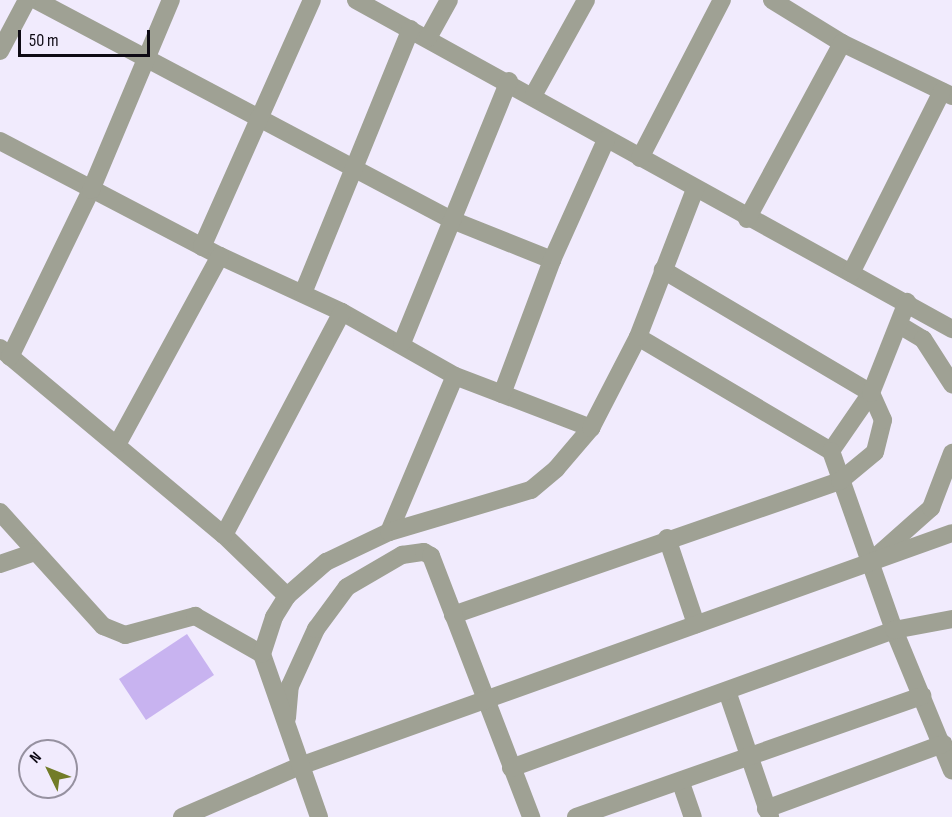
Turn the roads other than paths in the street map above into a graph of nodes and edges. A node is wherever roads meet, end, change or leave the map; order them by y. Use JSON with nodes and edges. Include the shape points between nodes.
{"nodes":[{"id":1,"x":27,"y":0,"type":"edge"},
{"id":2,"x":36,"y":0,"type":"edge"},
{"id":3,"x":171,"y":0,"type":"edge"},
{"id":4,"x":312,"y":0,"type":"edge"},
{"id":5,"x":356,"y":0,"type":"edge"},
{"id":6,"x":449,"y":0,"type":"edge"},
{"id":7,"x":586,"y":0,"type":"edge"},
{"id":8,"x":722,"y":0,"type":"edge"},
{"id":9,"x":772,"y":0,"type":"edge"},
{"id":10,"x":411,"y":29,"type":"junction"},
{"id":11,"x":428,"y":38,"type":"junction"},
{"id":12,"x":842,"y":43,"type":"junction"},
{"id":13,"x":0,"y":51,"type":"edge"},
{"id":14,"x":149,"y":57,"type":"junction"},
{"id":15,"x":509,"y":81,"type":"junction"},
{"id":16,"x":534,"y":94,"type":"junction"},
{"id":17,"x":947,"y":94,"type":"edge"},
{"id":18,"x":259,"y":119,"type":"junction"},
{"id":19,"x":606,"y":140,"type":"junction"},
{"id":20,"x":0,"y":141,"type":"edge"},
{"id":21,"x":640,"y":158,"type":"junction"},
{"id":22,"x":356,"y":167,"type":"junction"},
{"id":23,"x":695,"y":189,"type":"junction"},
{"id":24,"x":91,"y":190,"type":"junction"},
{"id":25,"x":747,"y":219,"type":"junction"},
{"id":26,"x":452,"y":220,"type":"junction"},
{"id":27,"x":202,"y":247,"type":"junction"},
{"id":28,"x":220,"y":256,"type":"junction"},
{"id":29,"x":552,"y":260,"type":"junction"},
{"id":30,"x":663,"y":270,"type":"junction"},
{"id":31,"x":851,"y":273,"type":"junction"},
{"id":32,"x":303,"y":293,"type":"junction"},
{"id":33,"x":907,"y":303,"type":"junction"},
{"id":34,"x":342,"y":312,"type":"junction"},
{"id":35,"x":901,"y":326,"type":"junction"},
{"id":36,"x":952,"y":329,"type":"edge"},
{"id":37,"x":638,"y":337,"type":"junction"},
{"id":38,"x":402,"y":343,"type":"junction"},
{"id":39,"x":5,"y":352,"type":"edge"},
{"id":40,"x":455,"y":376,"type":"junction"},
{"id":41,"x":952,"y":384,"type":"edge"},
{"id":42,"x":871,"y":393,"type":"junction"},
{"id":43,"x":501,"y":394,"type":"junction"},
{"id":44,"x":591,"y":428,"type":"junction"},
{"id":45,"x":118,"y":443,"type":"junction"},
{"id":46,"x":831,"y":451,"type":"junction"},
{"id":47,"x":952,"y":453,"type":"edge"},
{"id":48,"x":840,"y":481,"type":"junction"},
{"id":49,"x":0,"y":512,"type":"edge"},
{"id":50,"x":389,"y":532,"type":"junction"},
{"id":51,"x":952,"y":533,"type":"edge"},
{"id":52,"x":224,"y":535,"type":"junction"},
{"id":53,"x":667,"y":538,"type":"junction"},
{"id":54,"x":35,"y":552,"type":"junction"},
{"id":55,"x":870,"y":562,"type":"junction"},
{"id":56,"x":0,"y":564,"type":"edge"},
{"id":57,"x":287,"y":596,"type":"junction"},
{"id":58,"x":453,"y":615,"type":"junction"},
{"id":59,"x":952,"y":620,"type":"edge"},
{"id":60,"x":696,"y":624,"type":"junction"},
{"id":61,"x":894,"y":630,"type":"junction"},
{"id":62,"x":262,"y":654,"type":"junction"},
{"id":63,"x":728,"y":694,"type":"junction"},
{"id":64,"x":922,"y":696,"type":"junction"},
{"id":65,"x":484,"y":701,"type":"junction"},
{"id":66,"x":286,"y":726,"type":"junction"},
{"id":67,"x":943,"y":744,"type":"junction"},
{"id":68,"x":751,"y":757,"type":"junction"},
{"id":69,"x":300,"y":766,"type":"junction"},
{"id":70,"x":511,"y":768,"type":"junction"},
{"id":71,"x":952,"y":771,"type":"edge"},
{"id":72,"x":681,"y":783,"type":"junction"},
{"id":73,"x":768,"y":813,"type":"edge"},
{"id":74,"x":182,"y":817,"type":"edge"},
{"id":75,"x":319,"y":817,"type":"edge"},
{"id":76,"x":531,"y":817,"type":"edge"},
{"id":77,"x":576,"y":817,"type":"edge"},
{"id":78,"x":693,"y":817,"type":"edge"}],
"edges":[{"from":1,"to":13,"type":"street"},
{"from":2,"to":14,"type":"street"},
{"from":3,"to":14,"type":"street"},
{"from":4,"to":18,"type":"street"},
{"from":5,"to":10,"type":"street"},
{"from":6,"to":11,"type":"street"},
{"from":7,"to":16,"type":"street"},
{"from":8,"to":21,"type":"street"},
{"from":9,"to":12,"type":"street"},
{"from":10,"to":11,"type":"street"},
{"from":10,"to":22,"type":"street"},
{"from":11,"to":15,"type":"street"},
{"from":12,"to":17,"type":"street"},
{"from":12,"to":25,"type":"street"},
{"from":14,"to":18,"type":"street"},
{"from":14,"to":24,"type":"street"},
{"from":15,"to":16,"type":"street"},
{"from":15,"to":26,"type":"street"},
{"from":16,"to":19,"type":"street"},
{"from":17,"to":31,"type":"street"},
{"from":18,"to":22,"type":"street"},
{"from":18,"to":27,"type":"street"},
{"from":19,"to":21,"type":"street"},
{"from":19,"to":29,"type":"street"},
{"from":20,"to":24,"type":"street"},
{"from":21,"to":23,"type":"street"},
{"from":22,"to":26,"type":"street"},
{"from":22,"to":32,"type":"street"},
{"from":23,"to":25,"type":"street"},
{"from":23,"to":30,"type":"street"},
{"from":24,"to":27,"type":"street"},
{"from":24,"to":39,"type":"street"},
{"from":25,"to":31,"type":"street"},
{"from":26,"to":29,"type":"street"},
{"from":26,"to":38,"type":"street"},
{"from":27,"to":28,"type":"street"},
{"from":28,"to":32,"type":"street"},
{"from":28,"to":45,"type":"street"},
{"from":29,"to":43,"type":"street"},
{"from":30,"to":37,"type":"street"},
{"from":30,"to":42,"type":"street"},
{"from":31,"to":33,"type":"street"},
{"from":32,"to":34,"type":"street"},
{"from":33,"to":35,"type":"street"},
{"from":33,"to":36,"type":"street"},
{"from":34,"to":38,"type":"street"},
{"from":34,"to":52,"type":"street"},
{"from":35,"to":41,"type":"street","via":[[923,339]]},
{"from":35,"to":42,"type":"street"},
{"from":37,"to":44,"type":"street"},
{"from":37,"to":46,"type":"street"},
{"from":38,"to":40,"type":"street"},
{"from":39,"to":45,"type":"street"},
{"from":40,"to":43,"type":"street"},
{"from":40,"to":50,"type":"street"},
{"from":42,"to":46,"type":"street"},
{"from":42,"to":48,"type":"street","via":[[883,420],[875,452]]},
{"from":43,"to":44,"type":"street"},
{"from":44,"to":50,"type":"street","via":[[531,490]]},
{"from":45,"to":52,"type":"street"},
{"from":46,"to":48,"type":"street"},
{"from":47,"to":55,"type":"street","via":[[931,508]]},
{"from":48,"to":53,"type":"street"},
{"from":48,"to":55,"type":"street"},
{"from":49,"to":54,"type":"street"},
{"from":50,"to":57,"type":"street","via":[[326,562]]},
{"from":51,"to":55,"type":"street"},
{"from":52,"to":57,"type":"street"},
{"from":53,"to":58,"type":"street"},
{"from":53,"to":60,"type":"street"},
{"from":54,"to":56,"type":"street"},
{"from":54,"to":62,"type":"street","via":[[104,626],[126,635],[195,616]]},
{"from":55,"to":60,"type":"street"},
{"from":55,"to":61,"type":"street"},
{"from":57,"to":62,"type":"street"},
{"from":58,"to":65,"type":"street"},
{"from":58,"to":66,"type":"street","via":[[424,552],[402,555],[347,587],[316,629],[290,686]]},
{"from":59,"to":61,"type":"street"},
{"from":60,"to":65,"type":"street"},
{"from":61,"to":63,"type":"street"},
{"from":61,"to":64,"type":"street"},
{"from":62,"to":66,"type":"street"},
{"from":63,"to":68,"type":"street"},
{"from":63,"to":70,"type":"street"},
{"from":64,"to":67,"type":"street"},
{"from":64,"to":68,"type":"street"},
{"from":65,"to":69,"type":"street"},
{"from":65,"to":70,"type":"street"},
{"from":66,"to":69,"type":"street"},
{"from":67,"to":71,"type":"street"},
{"from":67,"to":73,"type":"street"},
{"from":68,"to":72,"type":"street"},
{"from":68,"to":73,"type":"street"},
{"from":69,"to":74,"type":"street"},
{"from":69,"to":75,"type":"street"},
{"from":70,"to":76,"type":"street"},
{"from":72,"to":77,"type":"street"},
{"from":72,"to":78,"type":"street"}]}
